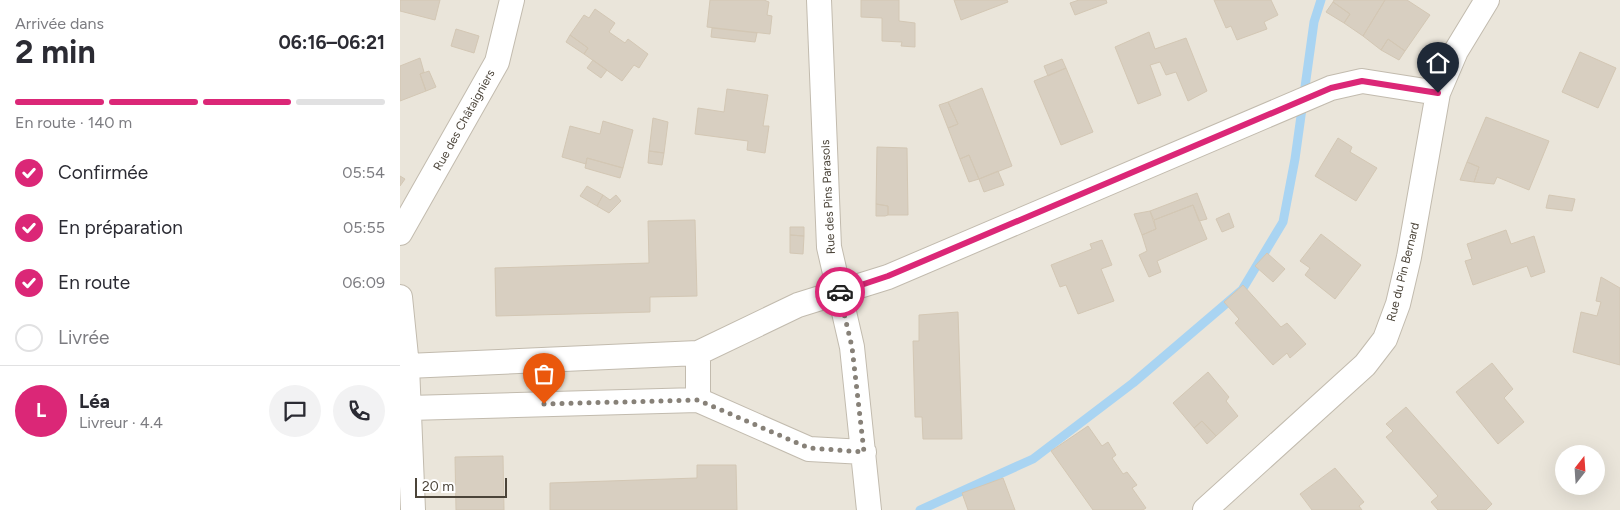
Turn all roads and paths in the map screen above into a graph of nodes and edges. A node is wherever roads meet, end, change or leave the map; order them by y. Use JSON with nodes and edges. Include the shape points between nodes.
{"nodes":[{"id":1,"x":512,"y":0,"type":"edge"},
{"id":2,"x":819,"y":0,"type":"edge"},
{"id":3,"x":1487,"y":0,"type":"edge"},
{"id":4,"x":1438,"y":93,"type":"junction"},
{"id":5,"x":400,"y":233,"type":"edge"},
{"id":6,"x":839,"y":292,"type":"junction"},
{"id":7,"x":400,"y":297,"type":"edge"},
{"id":8,"x":698,"y":353,"type":"junction"},
{"id":9,"x":405,"y":377,"type":"edge"},
{"id":10,"x":698,"y":400,"type":"junction"},
{"id":11,"x":409,"y":408,"type":"junction"},
{"id":12,"x":864,"y":452,"type":"junction"},
{"id":13,"x":869,"y":502,"type":"edge"},
{"id":14,"x":413,"y":510,"type":"edge"},
{"id":15,"x":1205,"y":510,"type":"edge"}],
"edges":[{"from":1,"to":5,"type":"street","name":"Rue des Châtaigniers","via":[[497,62]]},
{"from":2,"to":6,"type":"street","name":"Rue des Pins Parasols","via":[[829,247]]},
{"from":3,"to":4,"type":"street","name":"Rue du Pin Bernard","via":[[1456,51]]},
{"from":4,"to":6,"type":"street","via":[[1362,81],[1331,88],[888,276]]},
{"from":4,"to":15,"type":"street","name":"Rue du Pin Bernard","via":[[1409,257],[1398,304],[1385,339],[1365,365]]},
{"from":6,"to":8,"type":"street","via":[[798,305]]},
{"from":6,"to":12,"type":"street","name":"Rue des Pins Parasols","via":[[852,347]]},
{"from":7,"to":9,"type":"street"},
{"from":8,"to":9,"type":"street"},
{"from":8,"to":10,"type":"street"},
{"from":9,"to":11,"type":"street"},
{"from":10,"to":11,"type":"street"},
{"from":10,"to":12,"type":"street","via":[[809,448]]},
{"from":11,"to":14,"type":"street"},
{"from":12,"to":13,"type":"street","name":"Rue des Pins Parasols"}]}
